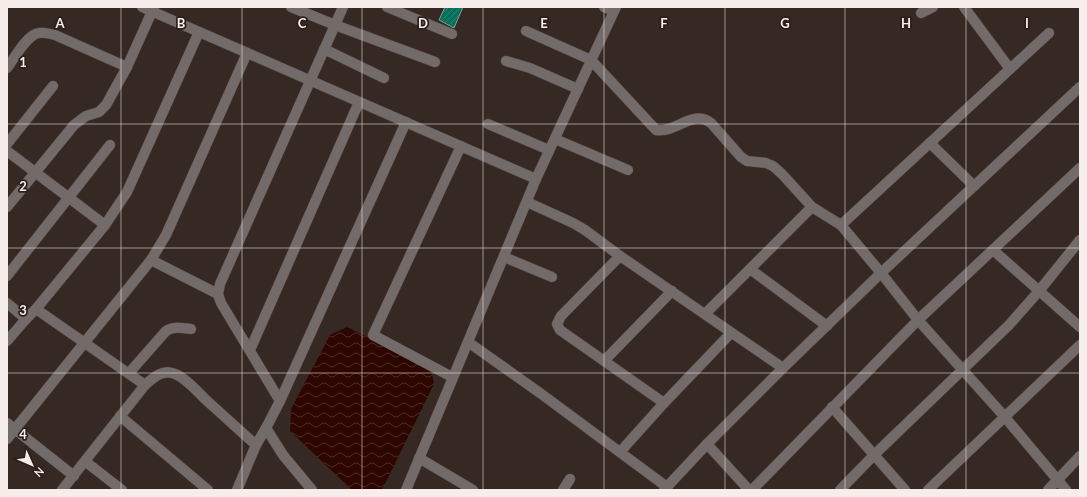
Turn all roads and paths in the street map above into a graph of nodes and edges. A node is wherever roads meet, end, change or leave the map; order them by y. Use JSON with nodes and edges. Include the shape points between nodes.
{"nodes":[{"id":1,"x":142,"y":7,"type":"edge"},
{"id":2,"x":291,"y":7,"type":"edge"},
{"id":3,"x":343,"y":7,"type":"edge"},
{"id":4,"x":387,"y":7,"type":"edge"},
{"id":5,"x":604,"y":7,"type":"edge"},
{"id":6,"x":933,"y":7,"type":"edge"},
{"id":7,"x":964,"y":7,"type":"edge"},
{"id":8,"x":153,"y":9,"type":"edge"},
{"id":9,"x":615,"y":9,"type":"edge"},
{"id":10,"x":921,"y":13,"type":"dead end"},
{"id":11,"x":335,"y":25,"type":"junction"},
{"id":12,"x":526,"y":31,"type":"dead end"},
{"id":13,"x":199,"y":32,"type":"junction"},
{"id":14,"x":1049,"y":33,"type":"dead end"},
{"id":15,"x":452,"y":34,"type":"dead end"},
{"id":16,"x":324,"y":49,"type":"junction"},
{"id":17,"x":247,"y":53,"type":"junction"},
{"id":18,"x":591,"y":60,"type":"junction"},
{"id":19,"x":506,"y":61,"type":"dead end"},
{"id":20,"x":435,"y":62,"type":"dead end"},
{"id":21,"x":127,"y":67,"type":"junction"},
{"id":22,"x":7,"y":68,"type":"edge"},
{"id":23,"x":1010,"y":69,"type":"junction"},
{"id":24,"x":384,"y":78,"type":"dead end"},
{"id":25,"x":310,"y":81,"type":"junction"},
{"id":26,"x":53,"y":86,"type":"dead end"},
{"id":27,"x":1080,"y":87,"type":"edge"},
{"id":28,"x":578,"y":90,"type":"junction"},
{"id":29,"x":359,"y":102,"type":"junction"},
{"id":30,"x":406,"y":122,"type":"junction"},
{"id":31,"x":488,"y":124,"type":"dead end"},
{"id":32,"x":555,"y":139,"type":"junction"},
{"id":33,"x":930,"y":143,"type":"junction"},
{"id":34,"x":7,"y":144,"type":"edge"},
{"id":35,"x":110,"y":145,"type":"dead end"},
{"id":36,"x":461,"y":146,"type":"junction"},
{"id":37,"x":549,"y":150,"type":"junction"},
{"id":38,"x":7,"y":151,"type":"edge"},
{"id":39,"x":1080,"y":168,"type":"edge"},
{"id":40,"x":628,"y":170,"type":"dead end"},
{"id":41,"x":35,"y":172,"type":"junction"},
{"id":42,"x":536,"y":179,"type":"junction"},
{"id":43,"x":974,"y":186,"type":"junction"},
{"id":44,"x":68,"y":197,"type":"junction"},
{"id":45,"x":527,"y":202,"type":"junction"},
{"id":46,"x":7,"y":207,"type":"edge"},
{"id":47,"x":812,"y":207,"type":"junction"},
{"id":48,"x":105,"y":225,"type":"junction"},
{"id":49,"x":841,"y":225,"type":"junction"},
{"id":50,"x":1080,"y":240,"type":"edge"},
{"id":51,"x":993,"y":250,"type":"junction"},
{"id":52,"x":504,"y":256,"type":"junction"},
{"id":53,"x":620,"y":256,"type":"junction"},
{"id":54,"x":152,"y":260,"type":"junction"},
{"id":55,"x":750,"y":269,"type":"junction"},
{"id":56,"x":881,"y":273,"type":"junction"},
{"id":57,"x":7,"y":276,"type":"edge"},
{"id":58,"x":552,"y":277,"type":"dead end"},
{"id":59,"x":672,"y":291,"type":"junction"},
{"id":60,"x":1039,"y":291,"type":"junction"},
{"id":61,"x":218,"y":294,"type":"junction"},
{"id":62,"x":7,"y":303,"type":"edge"},
{"id":63,"x":36,"y":309,"type":"junction"},
{"id":64,"x":705,"y":314,"type":"junction"},
{"id":65,"x":26,"y":319,"type":"junction"},
{"id":66,"x":918,"y":320,"type":"junction"},
{"id":67,"x":827,"y":326,"type":"junction"},
{"id":68,"x":1080,"y":327,"type":"edge"},
{"id":69,"x":191,"y":329,"type":"dead end"},
{"id":70,"x":732,"y":333,"type":"junction"},
{"id":71,"x":7,"y":341,"type":"edge"},
{"id":72,"x":468,"y":342,"type":"junction"},
{"id":73,"x":84,"y":343,"type":"junction"},
{"id":74,"x":1080,"y":345,"type":"edge"},
{"id":75,"x":250,"y":350,"type":"junction"},
{"id":76,"x":604,"y":361,"type":"junction"},
{"id":77,"x":783,"y":368,"type":"junction"},
{"id":78,"x":963,"y":369,"type":"junction"},
{"id":79,"x":129,"y":373,"type":"junction"},
{"id":80,"x":452,"y":378,"type":"junction"},
{"id":81,"x":145,"y":385,"type":"junction"},
{"id":82,"x":280,"y":401,"type":"junction"},
{"id":83,"x":664,"y":403,"type":"junction"},
{"id":84,"x":832,"y":407,"type":"junction"},
{"id":85,"x":120,"y":416,"type":"junction"},
{"id":86,"x":1004,"y":416,"type":"junction"},
{"id":87,"x":11,"y":426,"type":"edge"},
{"id":88,"x":266,"y":428,"type":"junction"},
{"id":89,"x":7,"y":439,"type":"edge"},
{"id":90,"x":707,"y":444,"type":"junction"},
{"id":91,"x":256,"y":446,"type":"junction"},
{"id":92,"x":620,"y":452,"type":"junction"},
{"id":93,"x":874,"y":455,"type":"junction"},
{"id":94,"x":1080,"y":456,"type":"edge"},
{"id":95,"x":419,"y":458,"type":"junction"},
{"id":96,"x":86,"y":462,"type":"junction"},
{"id":97,"x":74,"y":476,"type":"junction"},
{"id":98,"x":570,"y":479,"type":"dead end"},
{"id":99,"x":1057,"y":480,"type":"junction"},
{"id":100,"x":666,"y":488,"type":"edge"},
{"id":101,"x":310,"y":489,"type":"edge"},
{"id":102,"x":62,"y":490,"type":"edge"},
{"id":103,"x":122,"y":490,"type":"edge"},
{"id":104,"x":208,"y":490,"type":"edge"},
{"id":105,"x":237,"y":490,"type":"edge"},
{"id":106,"x":406,"y":490,"type":"edge"},
{"id":107,"x":473,"y":490,"type":"edge"},
{"id":108,"x":563,"y":490,"type":"edge"},
{"id":109,"x":751,"y":490,"type":"edge"},
{"id":110,"x":840,"y":490,"type":"edge"},
{"id":111,"x":905,"y":490,"type":"edge"},
{"id":112,"x":928,"y":490,"type":"edge"},
{"id":113,"x":1048,"y":490,"type":"edge"},
{"id":114,"x":1066,"y":490,"type":"edge"}],
"edges":[{"from":1,"to":8,"type":"street"},
{"from":2,"to":11,"type":"street"},
{"from":3,"to":11,"type":"street"},
{"from":4,"to":15,"type":"street"},
{"from":5,"to":9,"type":"street"},
{"from":6,"to":10,"type":"street"},
{"from":7,"to":23,"type":"street"},
{"from":8,"to":13,"type":"street"},
{"from":8,"to":21,"type":"street"},
{"from":9,"to":18,"type":"street"},
{"from":11,"to":16,"type":"street"},
{"from":11,"to":20,"type":"street"},
{"from":12,"to":18,"type":"street"},
{"from":13,"to":17,"type":"street"},
{"from":13,"to":48,"type":"street","via":[[128,192]]},
{"from":14,"to":23,"type":"street"},
{"from":16,"to":24,"type":"street"},
{"from":16,"to":25,"type":"street"},
{"from":17,"to":25,"type":"street"},
{"from":17,"to":54,"type":"street","via":[[166,235]]},
{"from":18,"to":28,"type":"street"},
{"from":18,"to":47,"type":"street","via":[[656,130],[671,129],[698,118],[705,119],[741,157],[747,161],[773,166]]},
{"from":19,"to":28,"type":"street","via":[[530,68]]},
{"from":21,"to":22,"type":"street","via":[[55,36],[37,33],[30,37]]},
{"from":21,"to":41,"type":"street","via":[[103,109],[86,116],[74,125]]},
{"from":23,"to":33,"type":"street"},
{"from":25,"to":29,"type":"street"},
{"from":25,"to":61,"type":"street","via":[[220,284]]},
{"from":26,"to":34,"type":"street"},
{"from":27,"to":43,"type":"street"},
{"from":28,"to":32,"type":"street"},
{"from":29,"to":30,"type":"street"},
{"from":29,"to":75,"type":"street"},
{"from":30,"to":36,"type":"street"},
{"from":30,"to":82,"type":"street"},
{"from":31,"to":37,"type":"street"},
{"from":32,"to":37,"type":"street"},
{"from":32,"to":40,"type":"street"},
{"from":33,"to":43,"type":"street"},
{"from":33,"to":49,"type":"street"},
{"from":35,"to":44,"type":"street"},
{"from":36,"to":42,"type":"street"},
{"from":36,"to":80,"type":"street","via":[[373,335]]},
{"from":37,"to":42,"type":"street"},
{"from":38,"to":41,"type":"street"},
{"from":39,"to":51,"type":"street"},
{"from":41,"to":44,"type":"street"},
{"from":41,"to":46,"type":"street"},
{"from":42,"to":45,"type":"street"},
{"from":43,"to":56,"type":"street"},
{"from":44,"to":48,"type":"street"},
{"from":44,"to":57,"type":"street"},
{"from":45,"to":52,"type":"street"},
{"from":45,"to":53,"type":"street","via":[[573,223]]},
{"from":47,"to":49,"type":"street"},
{"from":47,"to":55,"type":"street"},
{"from":48,"to":63,"type":"street"},
{"from":49,"to":56,"type":"street"},
{"from":50,"to":60,"type":"street"},
{"from":51,"to":60,"type":"street"},
{"from":51,"to":66,"type":"street"},
{"from":52,"to":58,"type":"street"},
{"from":52,"to":72,"type":"street"},
{"from":53,"to":59,"type":"street"},
{"from":53,"to":76,"type":"street","via":[[561,316],[557,324],[560,330]]},
{"from":54,"to":61,"type":"street"},
{"from":54,"to":73,"type":"street"},
{"from":55,"to":64,"type":"street"},
{"from":55,"to":67,"type":"street"},
{"from":56,"to":66,"type":"street"},
{"from":56,"to":67,"type":"street"},
{"from":59,"to":64,"type":"street"},
{"from":59,"to":76,"type":"street"},
{"from":60,"to":68,"type":"street"},
{"from":60,"to":78,"type":"street","via":[[1009,325]]},
{"from":61,"to":75,"type":"street"},
{"from":62,"to":65,"type":"street"},
{"from":63,"to":65,"type":"street"},
{"from":63,"to":73,"type":"street"},
{"from":64,"to":70,"type":"street"},
{"from":65,"to":71,"type":"street"},
{"from":66,"to":78,"type":"street"},
{"from":66,"to":84,"type":"street"},
{"from":67,"to":77,"type":"street"},
{"from":69,"to":79,"type":"street","via":[[170,328]]},
{"from":70,"to":77,"type":"street"},
{"from":70,"to":83,"type":"street"},
{"from":72,"to":80,"type":"street"},
{"from":72,"to":92,"type":"street"},
{"from":73,"to":79,"type":"street"},
{"from":73,"to":87,"type":"street"},
{"from":74,"to":86,"type":"street"},
{"from":75,"to":82,"type":"street"},
{"from":76,"to":83,"type":"street"},
{"from":77,"to":90,"type":"street"},
{"from":78,"to":86,"type":"street"},
{"from":78,"to":93,"type":"street"},
{"from":79,"to":81,"type":"street"},
{"from":80,"to":95,"type":"street"},
{"from":81,"to":85,"type":"street"},
{"from":81,"to":91,"type":"street","via":[[156,376],[173,373],[182,378]]},
{"from":82,"to":88,"type":"street"},
{"from":83,"to":92,"type":"street"},
{"from":84,"to":93,"type":"street"},
{"from":84,"to":109,"type":"street"},
{"from":85,"to":96,"type":"street"},
{"from":85,"to":104,"type":"street"},
{"from":86,"to":99,"type":"street"},
{"from":86,"to":112,"type":"street"},
{"from":87,"to":89,"type":"street"},
{"from":87,"to":97,"type":"street"},
{"from":88,"to":91,"type":"street"},
{"from":88,"to":101,"type":"street","via":[[283,455]]},
{"from":90,"to":100,"type":"street"},
{"from":90,"to":109,"type":"street"},
{"from":91,"to":105,"type":"street"},
{"from":92,"to":100,"type":"street"},
{"from":93,"to":110,"type":"street"},
{"from":93,"to":111,"type":"street"},
{"from":94,"to":99,"type":"street"},
{"from":95,"to":106,"type":"street"},
{"from":95,"to":107,"type":"street"},
{"from":96,"to":97,"type":"street"},
{"from":96,"to":103,"type":"street"},
{"from":97,"to":102,"type":"street"},
{"from":98,"to":108,"type":"street"},
{"from":99,"to":113,"type":"street"},
{"from":99,"to":114,"type":"street"}]}
